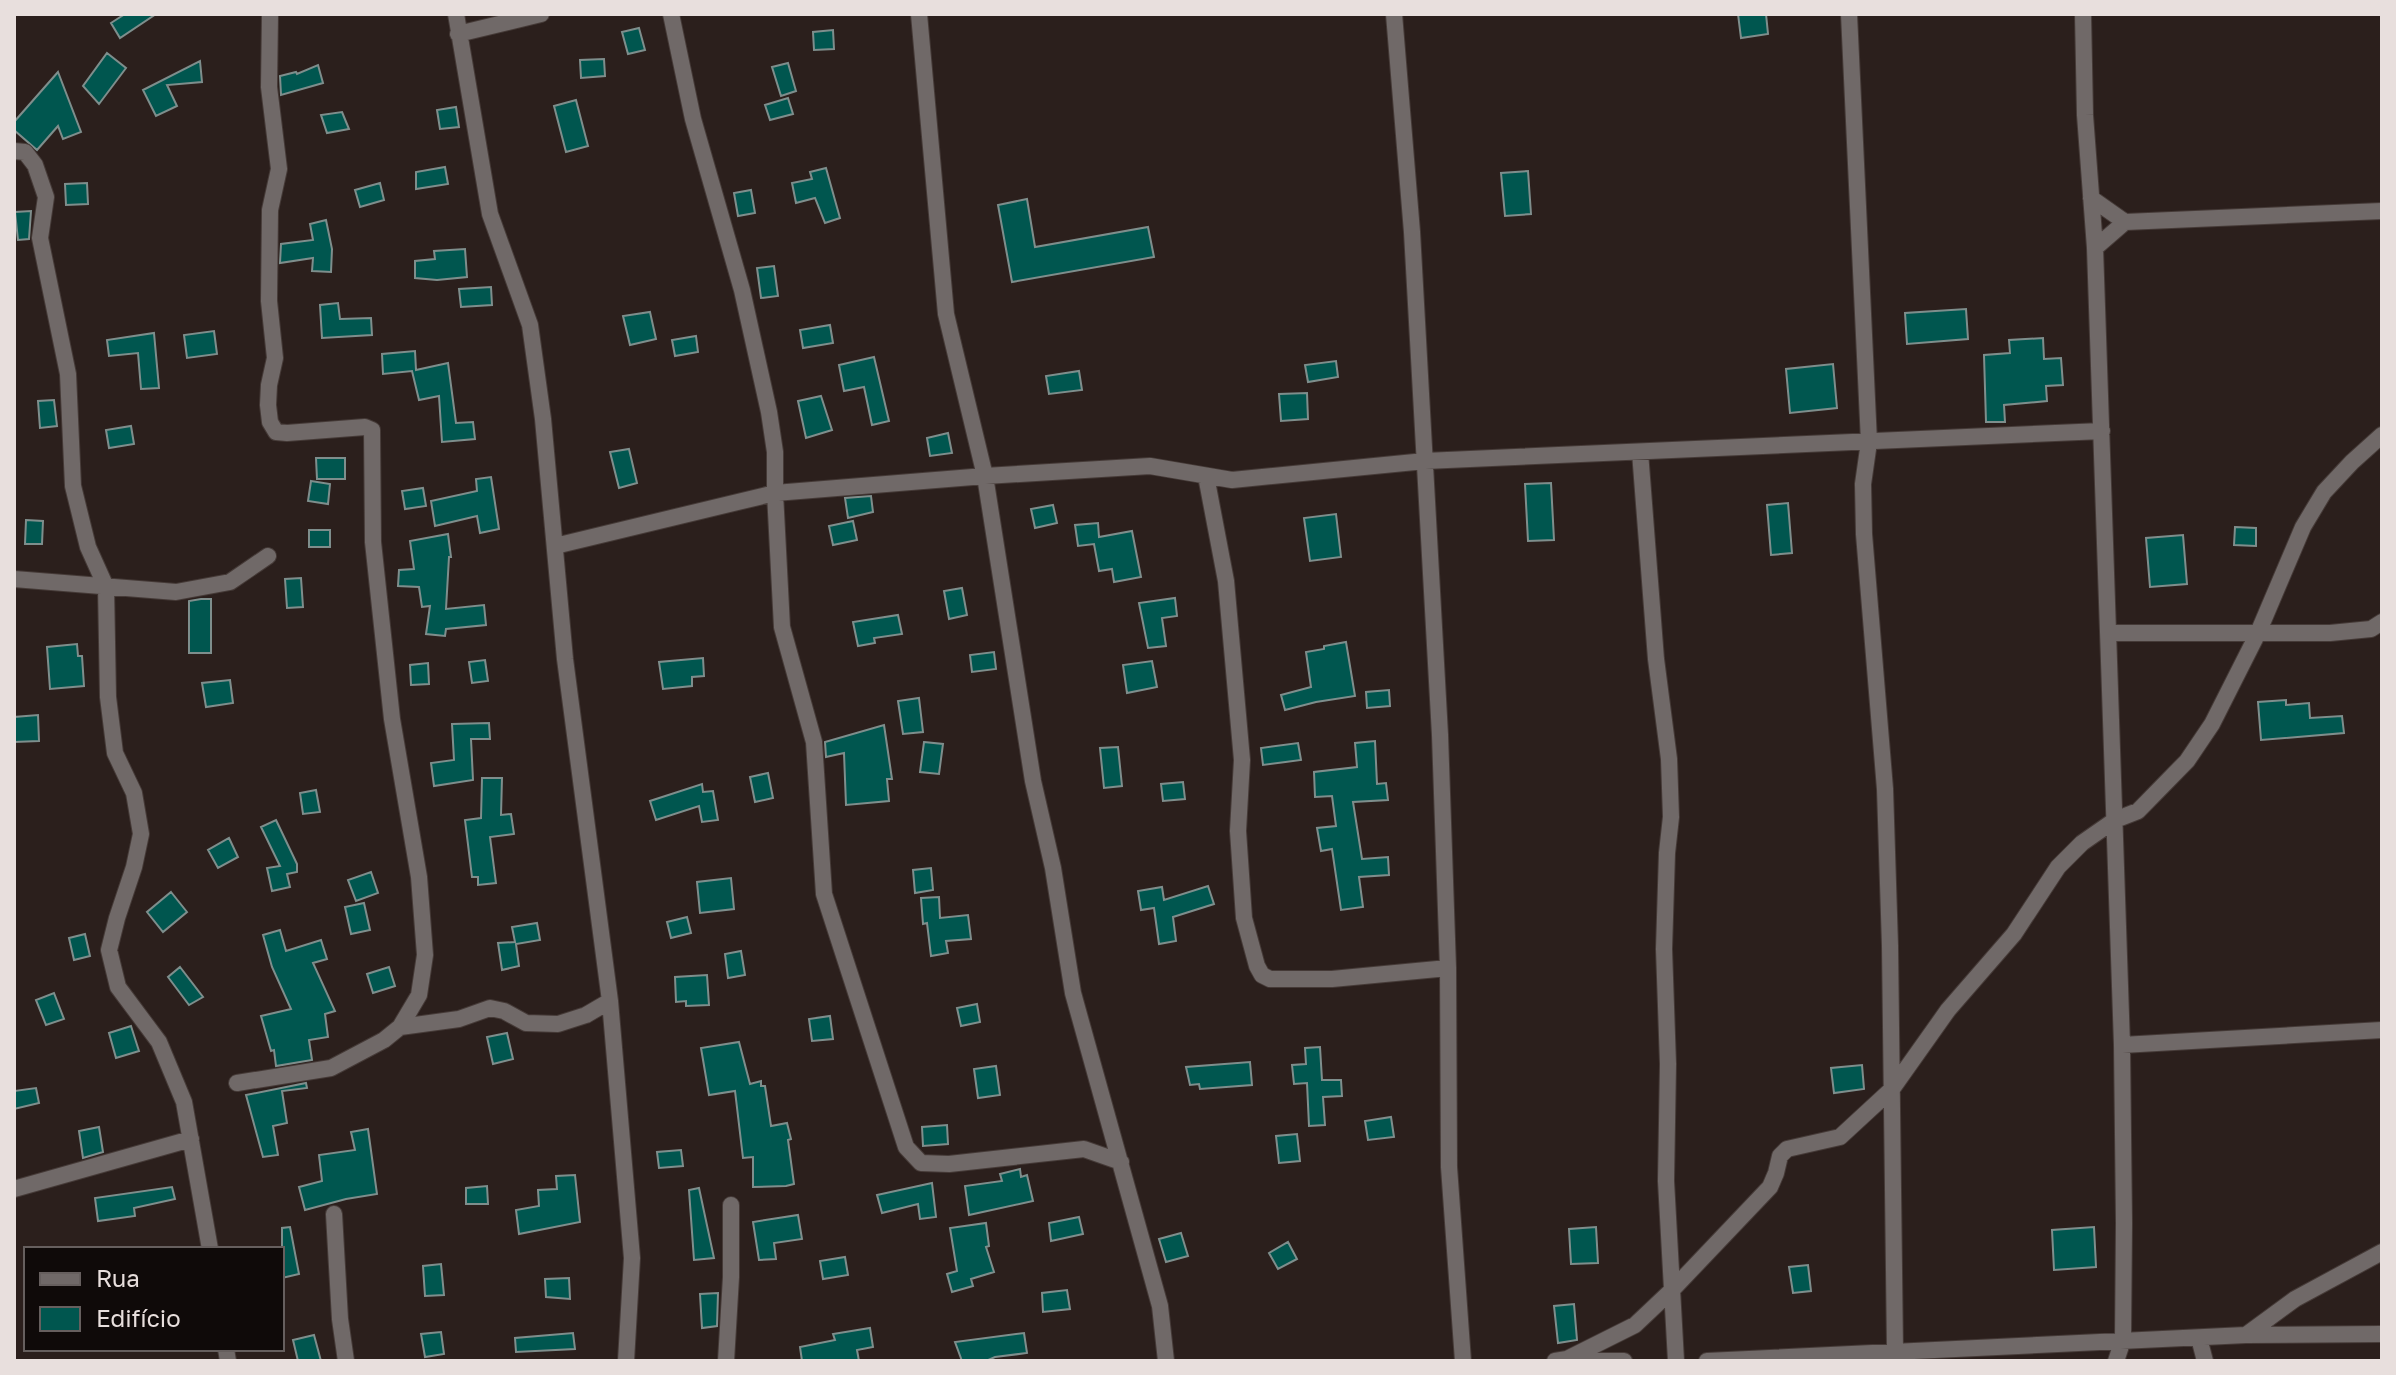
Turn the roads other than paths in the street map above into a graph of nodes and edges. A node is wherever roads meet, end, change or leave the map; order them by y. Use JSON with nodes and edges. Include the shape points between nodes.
{"nodes":[{"id":1,"x":270,"y":14,"type":"edge"},
{"id":2,"x":456,"y":14,"type":"edge"},
{"id":3,"x":541,"y":14,"type":"edge"},
{"id":4,"x":671,"y":14,"type":"edge"},
{"id":5,"x":919,"y":14,"type":"edge"},
{"id":6,"x":1394,"y":14,"type":"edge"},
{"id":7,"x":1849,"y":14,"type":"edge"},
{"id":8,"x":2083,"y":14,"type":"edge"},
{"id":9,"x":458,"y":34,"type":"junction"},
{"id":10,"x":14,"y":151,"type":"edge"},
{"id":11,"x":2091,"y":198,"type":"junction"},
{"id":12,"x":2382,"y":211,"type":"edge"},
{"id":13,"x":2125,"y":222,"type":"junction"},
{"id":14,"x":2095,"y":248,"type":"junction"},
{"id":15,"x":2102,"y":431,"type":"junction"},
{"id":16,"x":2382,"y":435,"type":"edge"},
{"id":17,"x":1869,"y":442,"type":"junction"},
{"id":18,"x":1640,"y":452,"type":"junction"},
{"id":19,"x":1425,"y":461,"type":"junction"},
{"id":20,"x":985,"y":476,"type":"junction"},
{"id":21,"x":1206,"y":476,"type":"junction"},
{"id":22,"x":775,"y":493,"type":"junction"},
{"id":23,"x":555,"y":546,"type":"junction"},
{"id":24,"x":268,"y":556,"type":"dead end"},
{"id":25,"x":14,"y":579,"type":"edge"},
{"id":26,"x":106,"y":587,"type":"junction"},
{"id":27,"x":2382,"y":622,"type":"edge"},
{"id":28,"x":2108,"y":633,"type":"junction"},
{"id":29,"x":2258,"y":633,"type":"junction"},
{"id":30,"x":2115,"y":820,"type":"junction"},
{"id":31,"x":1448,"y":968,"type":"junction"},
{"id":32,"x":610,"y":1001,"type":"junction"},
{"id":33,"x":400,"y":1027,"type":"junction"},
{"id":34,"x":2382,"y":1030,"type":"edge"},
{"id":35,"x":2122,"y":1045,"type":"junction"},
{"id":36,"x":237,"y":1083,"type":"dead end"},
{"id":37,"x":1892,"y":1089,"type":"junction"},
{"id":38,"x":191,"y":1139,"type":"junction"},
{"id":39,"x":1121,"y":1162,"type":"junction"},
{"id":40,"x":14,"y":1189,"type":"edge"},
{"id":41,"x":731,"y":1205,"type":"dead end"},
{"id":42,"x":334,"y":1214,"type":"dead end"},
{"id":43,"x":210,"y":1247,"type":"edge"},
{"id":44,"x":2382,"y":1252,"type":"edge"},
{"id":45,"x":1672,"y":1290,"type":"junction"},
{"id":46,"x":2382,"y":1334,"type":"edge"},
{"id":47,"x":2246,"y":1335,"type":"junction"},
{"id":48,"x":2199,"y":1338,"type":"junction"},
{"id":49,"x":2123,"y":1340,"type":"junction"},
{"id":50,"x":1895,"y":1351,"type":"junction"},
{"id":51,"x":1561,"y":1360,"type":"edge"},
{"id":52,"x":346,"y":1361,"type":"edge"},
{"id":53,"x":626,"y":1361,"type":"edge"},
{"id":54,"x":726,"y":1361,"type":"edge"},
{"id":55,"x":1166,"y":1361,"type":"edge"},
{"id":56,"x":1463,"y":1361,"type":"edge"},
{"id":57,"x":1624,"y":1361,"type":"edge"},
{"id":58,"x":1676,"y":1361,"type":"edge"},
{"id":59,"x":1707,"y":1361,"type":"edge"},
{"id":60,"x":2116,"y":1361,"type":"edge"},
{"id":61,"x":2205,"y":1361,"type":"edge"}],
"edges":[{"from":1,"to":33,"type":"street","via":[[269,87],[279,169],[270,210],[269,301],[275,358],[270,422],[276,432],[287,433],[372,430],[373,542],[425,955],[419,995]]},
{"from":2,"to":9,"type":"street"},
{"from":3,"to":9,"type":"street"},
{"from":4,"to":22,"type":"street","via":[[766,397]]},
{"from":5,"to":20,"type":"street","via":[[946,314]]},
{"from":6,"to":19,"type":"street"},
{"from":7,"to":17,"type":"street"},
{"from":8,"to":11,"type":"street"},
{"from":9,"to":23,"type":"street","via":[[490,214],[530,325]]},
{"from":10,"to":26,"type":"street","via":[[25,152],[35,165],[46,197],[40,238],[68,374],[73,486],[88,547]]},
{"from":11,"to":13,"type":"street"},
{"from":11,"to":14,"type":"street"},
{"from":12,"to":13,"type":"street"},
{"from":13,"to":14,"type":"street"},
{"from":14,"to":15,"type":"street"},
{"from":15,"to":17,"type":"street"},
{"from":15,"to":28,"type":"street"},
{"from":16,"to":29,"type":"street","via":[[2324,492],[2303,527]]},
{"from":17,"to":18,"type":"street"},
{"from":17,"to":37,"type":"street","via":[[1864,534],[1885,789]]},
{"from":18,"to":19,"type":"street"},
{"from":18,"to":45,"type":"street","via":[[1669,759],[1664,949]]},
{"from":19,"to":21,"type":"street","via":[[1232,480]]},
{"from":19,"to":31,"type":"street"},
{"from":20,"to":21,"type":"street","via":[[1150,466]]},
{"from":20,"to":22,"type":"street"},
{"from":20,"to":39,"type":"street","via":[[1073,993]]},
{"from":21,"to":31,"type":"street","via":[[1226,581],[1242,760],[1238,831],[1244,918],[1257,966],[1270,979]]},
{"from":22,"to":23,"type":"street"},
{"from":22,"to":39,"type":"street","via":[[782,627],[814,742],[824,894],[906,1147],[921,1163],[1084,1149]]},
{"from":23,"to":32,"type":"street"},
{"from":24,"to":26,"type":"street","via":[[230,582],[176,592]]},
{"from":25,"to":26,"type":"street"},
{"from":26,"to":38,"type":"street","via":[[115,753],[134,793],[141,834],[109,950],[118,987],[159,1042],[184,1102]]},
{"from":27,"to":29,"type":"street","via":[[2371,629],[2330,633]]},
{"from":28,"to":29,"type":"street"},
{"from":28,"to":30,"type":"street"},
{"from":29,"to":30,"type":"street","via":[[2187,761],[2138,811]]},
{"from":30,"to":35,"type":"street"},
{"from":30,"to":37,"type":"street","via":[[2058,867],[2014,934],[1948,1010]]},
{"from":31,"to":56,"type":"street","via":[[1449,1167]]},
{"from":32,"to":33,"type":"street","via":[[558,1024],[526,1023],[490,1008],[459,1019]]},
{"from":32,"to":53,"type":"street","via":[[632,1258]]},
{"from":33,"to":36,"type":"street","via":[[331,1068]]},
{"from":34,"to":35,"type":"street"},
{"from":35,"to":49,"type":"street"},
{"from":37,"to":45,"type":"street","via":[[1840,1137],[1787,1149],[1770,1187]]},
{"from":37,"to":50,"type":"street"},
{"from":38,"to":40,"type":"street"},
{"from":38,"to":43,"type":"street"},
{"from":39,"to":55,"type":"street","via":[[1160,1306]]},
{"from":41,"to":54,"type":"street"},
{"from":42,"to":52,"type":"street"},
{"from":44,"to":47,"type":"street","via":[[2295,1299]]},
{"from":45,"to":51,"type":"street","via":[[1635,1325]]},
{"from":45,"to":58,"type":"street"},
{"from":46,"to":47,"type":"street"},
{"from":47,"to":48,"type":"street"},
{"from":48,"to":49,"type":"street"},
{"from":48,"to":61,"type":"street"},
{"from":49,"to":50,"type":"street"},
{"from":49,"to":60,"type":"street"},
{"from":50,"to":59,"type":"street"},
{"from":51,"to":57,"type":"street"}]}
